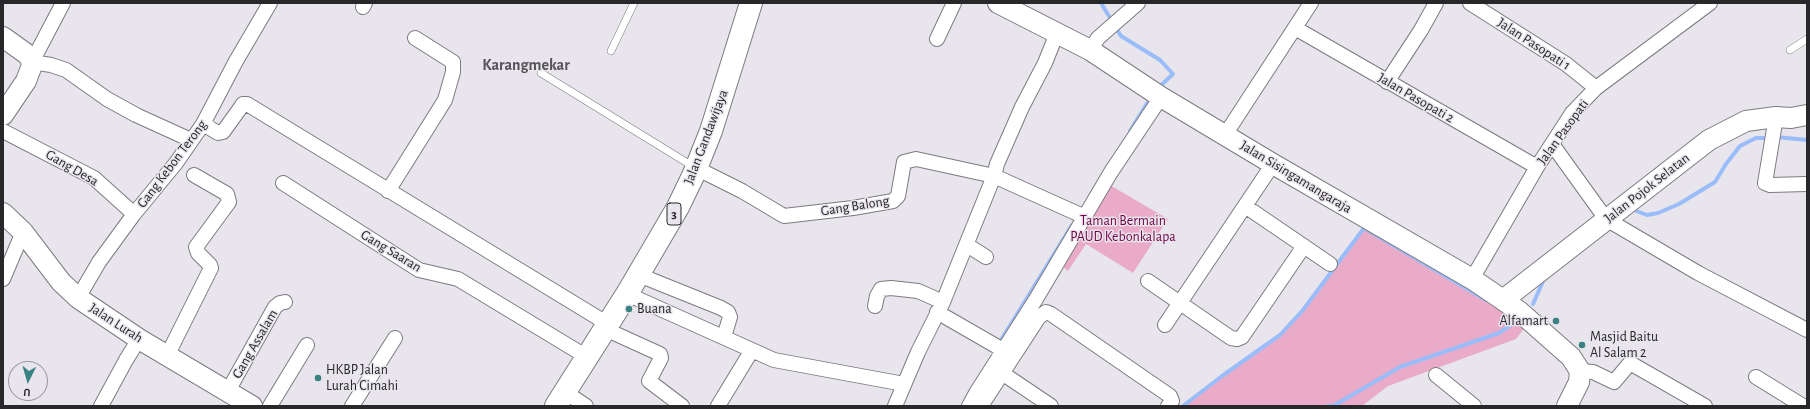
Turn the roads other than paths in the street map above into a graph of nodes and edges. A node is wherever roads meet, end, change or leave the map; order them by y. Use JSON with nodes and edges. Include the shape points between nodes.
{"nodes":[{"id":1,"x":63,"y":3,"type":"edge"},
{"id":2,"x":270,"y":3,"type":"edge"},
{"id":3,"x":634,"y":3,"type":"edge"},
{"id":4,"x":751,"y":3,"type":"edge"},
{"id":5,"x":954,"y":3,"type":"edge"},
{"id":6,"x":998,"y":3,"type":"edge"},
{"id":7,"x":1138,"y":3,"type":"edge"},
{"id":8,"x":1311,"y":3,"type":"edge"},
{"id":9,"x":1436,"y":3,"type":"edge"},
{"id":10,"x":1470,"y":3,"type":"edge"},
{"id":11,"x":1710,"y":3,"type":"edge"},
{"id":12,"x":1295,"y":28,"type":"junction"},
{"id":13,"x":1057,"y":32,"type":"junction"},
{"id":14,"x":3,"y":37,"type":"edge"},
{"id":15,"x":414,"y":38,"type":"dead end"},
{"id":16,"x":937,"y":39,"type":"dead end"},
{"id":17,"x":1807,"y":39,"type":"edge"},
{"id":18,"x":1094,"y":44,"type":"junction"},
{"id":19,"x":1790,"y":50,"type":"dead end"},
{"id":20,"x":611,"y":51,"type":"dead end"},
{"id":21,"x":32,"y":62,"type":"junction"},
{"id":22,"x":541,"y":72,"type":"dead end"},
{"id":23,"x":1387,"y":82,"type":"junction"},
{"id":24,"x":1596,"y":88,"type":"junction"},
{"id":25,"x":1155,"y":93,"type":"junction"},
{"id":26,"x":3,"y":115,"type":"edge"},
{"id":27,"x":1807,"y":115,"type":"edge"},
{"id":28,"x":1776,"y":117,"type":"junction"},
{"id":29,"x":203,"y":124,"type":"junction"},
{"id":30,"x":3,"y":131,"type":"edge"},
{"id":31,"x":1225,"y":135,"type":"junction"},
{"id":32,"x":191,"y":140,"type":"junction"},
{"id":33,"x":1552,"y":144,"type":"junction"},
{"id":34,"x":1273,"y":164,"type":"junction"},
{"id":35,"x":1537,"y":167,"type":"junction"},
{"id":36,"x":696,"y":168,"type":"junction"},
{"id":37,"x":194,"y":175,"type":"dead end"},
{"id":38,"x":994,"y":176,"type":"junction"},
{"id":39,"x":283,"y":183,"type":"dead end"},
{"id":40,"x":1807,"y":184,"type":"edge"},
{"id":41,"x":388,"y":192,"type":"junction"},
{"id":42,"x":1245,"y":206,"type":"junction"},
{"id":43,"x":3,"y":213,"type":"edge"},
{"id":44,"x":134,"y":214,"type":"junction"},
{"id":45,"x":1085,"y":217,"type":"junction"},
{"id":46,"x":1606,"y":219,"type":"junction"},
{"id":47,"x":23,"y":232,"type":"junction"},
{"id":48,"x":966,"y":245,"type":"junction"},
{"id":49,"x":1304,"y":246,"type":"junction"},
{"id":50,"x":986,"y":257,"type":"dead end"},
{"id":51,"x":1330,"y":264,"type":"dead end"},
{"id":52,"x":639,"y":275,"type":"junction"},
{"id":53,"x":3,"y":279,"type":"edge"},
{"id":54,"x":1472,"y":279,"type":"junction"},
{"id":55,"x":1148,"y":281,"type":"dead end"},
{"id":56,"x":627,"y":294,"type":"junction"},
{"id":57,"x":78,"y":298,"type":"junction"},
{"id":58,"x":1503,"y":300,"type":"junction"},
{"id":59,"x":285,"y":302,"type":"dead end"},
{"id":60,"x":1180,"y":302,"type":"junction"},
{"id":61,"x":875,"y":306,"type":"dead end"},
{"id":62,"x":940,"y":307,"type":"junction"},
{"id":63,"x":1165,"y":325,"type":"dead end"},
{"id":64,"x":606,"y":327,"type":"junction"},
{"id":65,"x":1807,"y":330,"type":"edge"},
{"id":66,"x":724,"y":337,"type":"junction"},
{"id":67,"x":395,"y":338,"type":"dead end"},
{"id":68,"x":140,"y":339,"type":"junction"},
{"id":69,"x":307,"y":345,"type":"dead end"},
{"id":70,"x":752,"y":350,"type":"junction"},
{"id":71,"x":1003,"y":350,"type":"junction"},
{"id":72,"x":167,"y":356,"type":"junction"},
{"id":73,"x":587,"y":357,"type":"junction"},
{"id":74,"x":1580,"y":371,"type":"junction"},
{"id":75,"x":1002,"y":373,"type":"junction"},
{"id":76,"x":1436,"y":375,"type":"dead end"},
{"id":77,"x":1756,"y":377,"type":"dead end"},
{"id":78,"x":904,"y":384,"type":"junction"},
{"id":79,"x":228,"y":391,"type":"junction"},
{"id":80,"x":560,"y":399,"type":"edge"},
{"id":81,"x":101,"y":406,"type":"edge"},
{"id":82,"x":252,"y":406,"type":"edge"},
{"id":83,"x":270,"y":406,"type":"edge"},
{"id":84,"x":352,"y":406,"type":"edge"},
{"id":85,"x":586,"y":406,"type":"edge"},
{"id":86,"x":682,"y":406,"type":"edge"},
{"id":87,"x":718,"y":406,"type":"edge"},
{"id":88,"x":895,"y":406,"type":"edge"},
{"id":89,"x":969,"y":406,"type":"edge"},
{"id":90,"x":981,"y":406,"type":"edge"},
{"id":91,"x":1051,"y":406,"type":"edge"},
{"id":92,"x":1168,"y":406,"type":"edge"},
{"id":93,"x":1474,"y":406,"type":"edge"},
{"id":94,"x":1567,"y":406,"type":"edge"},
{"id":95,"x":1704,"y":406,"type":"edge"},
{"id":96,"x":1803,"y":406,"type":"edge"}],
"edges":[{"from":1,"to":21,"type":"street"},
{"from":2,"to":29,"type":"street","name":"Gang Kebon Terong"},
{"from":3,"to":20,"type":"lane"},
{"from":4,"to":36,"type":"main road","name":"Jalan Gandawijaya","number":"3","via":[[711,131]]},
{"from":5,"to":16,"type":"street"},
{"from":6,"to":13,"type":"main road","name":"Jalan Sisingamangaraja"},
{"from":7,"to":18,"type":"street"},
{"from":8,"to":12,"type":"street"},
{"from":9,"to":23,"type":"street"},
{"from":10,"to":24,"type":"street","name":"Jalan Pasopati 1","via":[[1566,64]]},
{"from":11,"to":24,"type":"street","name":"Jalan Pasopati"},
{"from":12,"to":23,"type":"street","name":"Jalan Pasopati 2"},
{"from":12,"to":31,"type":"street"},
{"from":13,"to":18,"type":"main road","name":"Jalan Sisingamangaraja"},
{"from":13,"to":38,"type":"street","via":[[997,164]]},
{"from":14,"to":21,"type":"main road","via":[[20,49]]},
{"from":15,"to":41,"type":"street","via":[[453,62],[453,72],[445,100]]},
{"from":17,"to":19,"type":"lane"},
{"from":18,"to":25,"type":"main road","name":"Jalan Sisingamangaraja"},
{"from":21,"to":26,"type":"main road","via":[[26,81]]},
{"from":21,"to":32,"type":"street","via":[[66,70],[107,99]]},
{"from":22,"to":36,"type":"lane"},
{"from":23,"to":35,"type":"street","name":"Jalan Pasopati 2"},
{"from":24,"to":33,"type":"street","name":"Jalan Pasopati","via":[[1572,113]]},
{"from":25,"to":31,"type":"main road","name":"Jalan Sisingamangaraja"},
{"from":25,"to":45,"type":"street"},
{"from":27,"to":28,"type":"main road","name":"Jalan Pojok Selatan"},
{"from":28,"to":40,"type":"street","via":[[1765,183]]},
{"from":28,"to":46,"type":"main road","name":"Jalan Pojok Selatan","via":[[1746,121],[1709,140]]},
{"from":29,"to":32,"type":"street","name":"Gang Kebon Terong"},
{"from":29,"to":41,"type":"street","via":[[221,133],[243,104],[247,104]]},
{"from":30,"to":44,"type":"street","name":"Gang Desa","via":[[94,178]]},
{"from":31,"to":34,"type":"main road","name":"Jalan Sisingamangaraja"},
{"from":32,"to":44,"type":"street","name":"Gang Kebon Terong","via":[[176,163]]},
{"from":33,"to":35,"type":"street","name":"Jalan Pasopati"},
{"from":33,"to":46,"type":"street"},
{"from":34,"to":42,"type":"street"},
{"from":34,"to":54,"type":"main road","name":"Jalan Sisingamangaraja"},
{"from":35,"to":54,"type":"street","name":"Jalan Pasopati"},
{"from":36,"to":38,"type":"street","name":"Gang Balong","via":[[784,216],[893,201],[898,196],[904,162],[910,160],[916,159]]},
{"from":36,"to":52,"type":"main road","name":"Jalan Gandawijaya","number":"3","via":[[678,207]]},
{"from":37,"to":72,"type":"street","via":[[227,194],[229,202],[196,247],[211,268]]},
{"from":38,"to":45,"type":"street"},
{"from":38,"to":48,"type":"street"},
{"from":39,"to":73,"type":"street","name":"Gang Saaran","via":[[419,270],[458,279]]},
{"from":41,"to":64,"type":"street"},
{"from":42,"to":49,"type":"street"},
{"from":42,"to":60,"type":"street"},
{"from":43,"to":47,"type":"main road","name":"Jalan Lurah"},
{"from":44,"to":57,"type":"street","name":"Gang Kebon Terong","via":[[99,262]]},
{"from":45,"to":71,"type":"street"},
{"from":46,"to":58,"type":"main road","name":"Jalan Pojok Selatan"},
{"from":46,"to":65,"type":"street","via":[[1698,273]]},
{"from":47,"to":53,"type":"street"},
{"from":47,"to":57,"type":"main road","name":"Jalan Lurah","via":[[61,282]]},
{"from":48,"to":50,"type":"street"},
{"from":48,"to":62,"type":"street"},
{"from":49,"to":51,"type":"street"},
{"from":49,"to":60,"type":"street","via":[[1242,337],[1231,338]]},
{"from":52,"to":56,"type":"main road","name":"Jalan Gandawijaya","number":"3"},
{"from":52,"to":66,"type":"street","via":[[728,312],[730,317]]},
{"from":54,"to":58,"type":"main road","name":"Jalan Sisingamangaraja"},
{"from":55,"to":60,"type":"street"},
{"from":56,"to":64,"type":"main road","name":"Jalan Gandawijaya","number":"3"},
{"from":56,"to":66,"type":"street"},
{"from":57,"to":68,"type":"main road","name":"Jalan Lurah"},
{"from":58,"to":74,"type":"main road","name":"Jalan Sisingamangaraja","via":[[1571,357]]},
{"from":59,"to":79,"type":"street","name":"Gang Assalam","via":[[275,307]]},
{"from":60,"to":63,"type":"street"},
{"from":61,"to":62,"type":"street","via":[[881,289],[891,288],[918,292]]},
{"from":62,"to":71,"type":"street"},
{"from":62,"to":78,"type":"street"},
{"from":64,"to":73,"type":"main road","name":"Jalan Gandawijaya","number":"3"},
{"from":64,"to":86,"type":"street","via":[[660,354],[661,358],[649,381]]},
{"from":66,"to":70,"type":"street"},
{"from":67,"to":84,"type":"street"},
{"from":68,"to":72,"type":"main road","name":"Jalan Lurah"},
{"from":68,"to":81,"type":"street"},
{"from":69,"to":83,"type":"street"},
{"from":70,"to":78,"type":"street","via":[[774,360]]},
{"from":70,"to":87,"type":"street"},
{"from":71,"to":89,"type":"street"},
{"from":72,"to":79,"type":"main road","name":"Jalan Lurah"},
{"from":73,"to":80,"type":"main road","name":"Jalan Gandawijaya","number":"3"},
{"from":74,"to":94,"type":"main road","via":[[1579,382]]},
{"from":74,"to":95,"type":"street","via":[[1593,372],[1614,382],[1630,363]]},
{"from":75,"to":90,"type":"street"},
{"from":75,"to":91,"type":"street"},
{"from":75,"to":92,"type":"street","via":[[1039,317],[1046,312],[1170,396],[1172,401]]},
{"from":76,"to":93,"type":"street"},
{"from":77,"to":96,"type":"street"},
{"from":78,"to":88,"type":"street"},
{"from":79,"to":82,"type":"main road","name":"Jalan Lurah"},
{"from":80,"to":85,"type":"street"}]}
